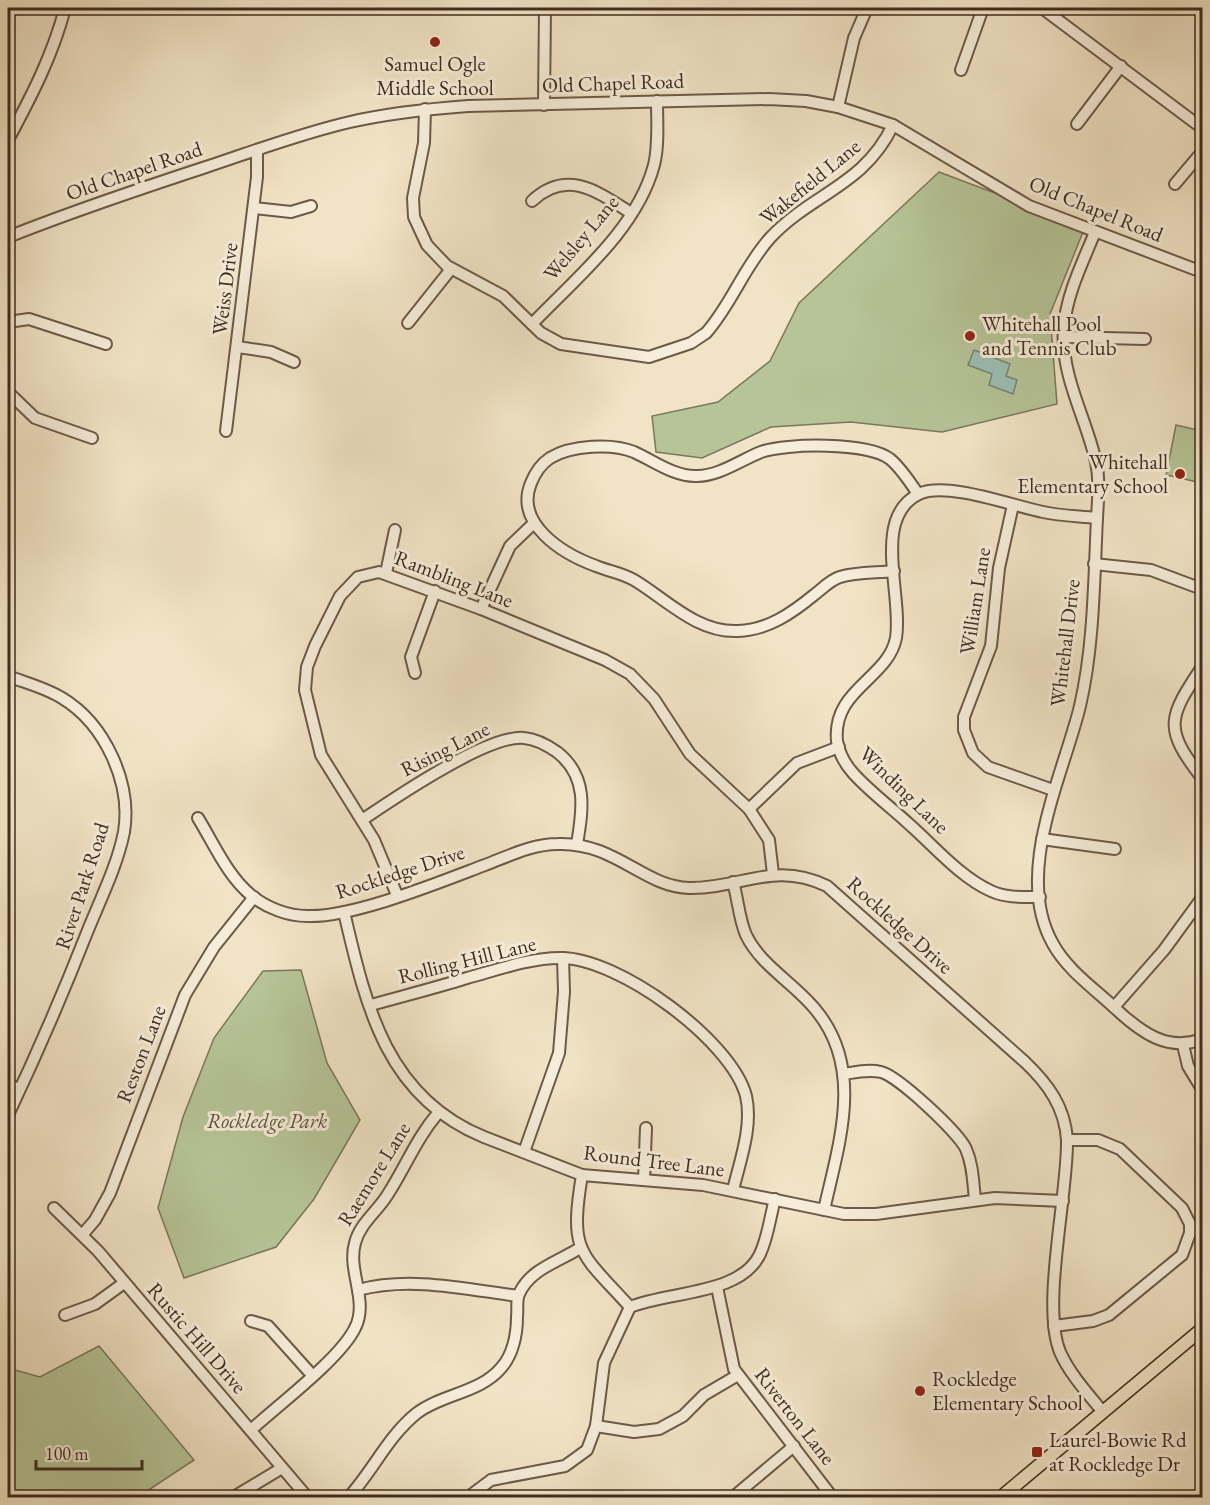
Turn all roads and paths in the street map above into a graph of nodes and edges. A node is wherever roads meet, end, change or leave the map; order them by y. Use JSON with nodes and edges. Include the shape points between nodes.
{"nodes":[{"id":1,"x":65,"y":8,"type":"edge"},
{"id":2,"x":545,"y":8,"type":"edge"},
{"id":3,"x":867,"y":8,"type":"edge"},
{"id":4,"x":983,"y":8,"type":"edge"},
{"id":5,"x":1042,"y":8,"type":"edge"},
{"id":6,"x":1121,"y":66,"type":"junction"},
{"id":7,"x":961,"y":70,"type":"dead end"},
{"id":8,"x":657,"y":101,"type":"junction"},
{"id":9,"x":544,"y":105,"type":"junction"},
{"id":10,"x":838,"y":107,"type":"junction"},
{"id":11,"x":424,"y":109,"type":"junction"},
{"id":12,"x":1077,"y":124,"type":"dead end"},
{"id":13,"x":892,"y":125,"type":"junction"},
{"id":14,"x":1203,"y":128,"type":"edge"},
{"id":15,"x":8,"y":140,"type":"edge"},
{"id":16,"x":257,"y":150,"type":"junction"},
{"id":17,"x":1203,"y":152,"type":"edge"},
{"id":18,"x":1175,"y":184,"type":"dead end"},
{"id":19,"x":532,"y":201,"type":"dead end"},
{"id":20,"x":310,"y":206,"type":"dead end"},
{"id":21,"x":254,"y":208,"type":"junction"},
{"id":22,"x":631,"y":213,"type":"junction"},
{"id":23,"x":1095,"y":232,"type":"junction"},
{"id":24,"x":8,"y":237,"type":"edge"},
{"id":25,"x":451,"y":269,"type":"junction"},
{"id":26,"x":1203,"y":272,"type":"edge"},
{"id":27,"x":8,"y":322,"type":"edge"},
{"id":28,"x":408,"y":323,"type":"dead end"},
{"id":29,"x":532,"y":324,"type":"junction"},
{"id":30,"x":1064,"y":337,"type":"junction"},
{"id":31,"x":1145,"y":339,"type":"dead end"},
{"id":32,"x":106,"y":344,"type":"dead end"},
{"id":33,"x":238,"y":347,"type":"junction"},
{"id":34,"x":294,"y":362,"type":"dead end"},
{"id":35,"x":8,"y":392,"type":"edge"},
{"id":36,"x":226,"y":431,"type":"dead end"},
{"id":37,"x":92,"y":438,"type":"dead end"},
{"id":38,"x":918,"y":494,"type":"junction"},
{"id":39,"x":1013,"y":505,"type":"junction"},
{"id":40,"x":1097,"y":518,"type":"junction"},
{"id":41,"x":534,"y":523,"type":"junction"},
{"id":42,"x":395,"y":530,"type":"dead end"},
{"id":43,"x":1094,"y":564,"type":"junction"},
{"id":44,"x":894,"y":571,"type":"junction"},
{"id":45,"x":386,"y":573,"type":"junction"},
{"id":46,"x":1203,"y":589,"type":"edge"},
{"id":47,"x":435,"y":591,"type":"junction"},
{"id":48,"x":481,"y":609,"type":"junction"},
{"id":49,"x":1203,"y":667,"type":"edge"},
{"id":50,"x":415,"y":674,"type":"dead end"},
{"id":51,"x":8,"y":676,"type":"edge"},
{"id":52,"x":839,"y":747,"type":"junction"},
{"id":53,"x":1203,"y":778,"type":"edge"},
{"id":54,"x":1053,"y":790,"type":"junction"},
{"id":55,"x":749,"y":809,"type":"junction"},
{"id":56,"x":198,"y":819,"type":"dead end"},
{"id":57,"x":362,"y":820,"type":"junction"},
{"id":58,"x":1042,"y":839,"type":"junction"},
{"id":59,"x":578,"y":844,"type":"junction"},
{"id":60,"x":1115,"y":849,"type":"dead end"},
{"id":61,"x":773,"y":874,"type":"junction"},
{"id":62,"x":734,"y":882,"type":"junction"},
{"id":63,"x":397,"y":895,"type":"junction"},
{"id":64,"x":254,"y":897,"type":"junction"},
{"id":65,"x":1040,"y":897,"type":"junction"},
{"id":66,"x":1203,"y":898,"type":"edge"},
{"id":67,"x":344,"y":912,"type":"junction"},
{"id":68,"x":563,"y":958,"type":"junction"},
{"id":69,"x":371,"y":1005,"type":"junction"},
{"id":70,"x":1114,"y":1007,"type":"junction"},
{"id":71,"x":1203,"y":1039,"type":"edge"},
{"id":72,"x":1184,"y":1045,"type":"junction"},
{"id":73,"x":844,"y":1074,"type":"junction"},
{"id":74,"x":8,"y":1084,"type":"edge"},
{"id":75,"x":18,"y":1089,"type":"junction"},
{"id":76,"x":1203,"y":1089,"type":"edge"},
{"id":77,"x":438,"y":1113,"type":"junction"},
{"id":78,"x":8,"y":1115,"type":"edge"},
{"id":79,"x":646,"y":1128,"type":"dead end"},
{"id":80,"x":1067,"y":1140,"type":"junction"},
{"id":81,"x":524,"y":1152,"type":"junction"},
{"id":82,"x":582,"y":1175,"type":"junction"},
{"id":83,"x":644,"y":1180,"type":"junction"},
{"id":84,"x":733,"y":1190,"type":"junction"},
{"id":85,"x":775,"y":1199,"type":"junction"},
{"id":86,"x":975,"y":1199,"type":"junction"},
{"id":87,"x":1063,"y":1201,"type":"junction"},
{"id":88,"x":54,"y":1208,"type":"dead end"},
{"id":89,"x":824,"y":1210,"type":"junction"},
{"id":90,"x":83,"y":1234,"type":"junction"},
{"id":91,"x":580,"y":1248,"type":"junction"},
{"id":92,"x":124,"y":1283,"type":"junction"},
{"id":93,"x":717,"y":1287,"type":"junction"},
{"id":94,"x":358,"y":1290,"type":"junction"},
{"id":95,"x":518,"y":1296,"type":"junction"},
{"id":96,"x":630,"y":1307,"type":"junction"},
{"id":97,"x":65,"y":1315,"type":"dead end"},
{"id":98,"x":251,"y":1321,"type":"dead end"},
{"id":99,"x":1054,"y":1326,"type":"junction"},
{"id":100,"x":1203,"y":1329,"type":"edge"},
{"id":101,"x":312,"y":1375,"type":"junction"},
{"id":102,"x":738,"y":1375,"type":"junction"},
{"id":103,"x":1103,"y":1412,"type":"junction"},
{"id":104,"x":596,"y":1426,"type":"junction"},
{"id":105,"x":251,"y":1430,"type":"junction"},
{"id":106,"x":794,"y":1446,"type":"junction"},
{"id":107,"x":282,"y":1468,"type":"junction"},
{"id":108,"x":232,"y":1497,"type":"edge"},
{"id":109,"x":308,"y":1497,"type":"edge"},
{"id":110,"x":348,"y":1497,"type":"edge"},
{"id":111,"x":467,"y":1497,"type":"edge"},
{"id":112,"x":732,"y":1497,"type":"edge"},
{"id":113,"x":833,"y":1497,"type":"edge"},
{"id":114,"x":1000,"y":1497,"type":"edge"}],
"edges":[{"from":1,"to":15,"type":"street","via":[[52,51]]},
{"from":2,"to":9,"type":"street"},
{"from":3,"to":10,"type":"street","via":[[854,38]]},
{"from":4,"to":7,"type":"street"},
{"from":5,"to":6,"type":"street"},
{"from":6,"to":12,"type":"street"},
{"from":6,"to":14,"type":"street"},
{"from":8,"to":9,"type":"street","name":"Old Chapel Road"},
{"from":8,"to":10,"type":"street","name":"Old Chapel Road","via":[[769,99]]},
{"from":8,"to":22,"type":"street","name":"Welsley Lane","via":[[655,163]]},
{"from":9,"to":11,"type":"street","name":"Old Chapel Road"},
{"from":10,"to":13,"type":"street","name":"Old Chapel Road"},
{"from":11,"to":16,"type":"street","name":"Old Chapel Road","via":[[351,122]]},
{"from":11,"to":25,"type":"street","name":"Wakefield Lane","via":[[424,143],[413,198],[414,217],[427,245]]},
{"from":13,"to":23,"type":"street","name":"Old Chapel Road","via":[[1014,198]]},
{"from":13,"to":29,"type":"street","name":"Wakefield Lane","via":[[879,152],[864,168],[771,237],[715,323],[699,339],[660,355],[637,356],[561,344]]},
{"from":16,"to":21,"type":"street","name":"Weiss Drive"},
{"from":16,"to":24,"type":"street","name":"Old Chapel Road"},
{"from":17,"to":18,"type":"street"},
{"from":19,"to":22,"type":"street","via":[[553,186],[577,185]]},
{"from":20,"to":21,"type":"street","via":[[291,212]]},
{"from":21,"to":33,"type":"street","name":"Weiss Drive"},
{"from":22,"to":29,"type":"street","name":"Welsley Lane","via":[[607,245]]},
{"from":23,"to":26,"type":"street","name":"Old Chapel Road"},
{"from":23,"to":30,"type":"street","name":"Whitehall Drive","via":[[1072,293]]},
{"from":25,"to":28,"type":"street"},
{"from":25,"to":29,"type":"street","name":"Wakefield Lane","via":[[503,296]]},
{"from":27,"to":32,"type":"street","via":[[29,319]]},
{"from":30,"to":31,"type":"street"},
{"from":30,"to":40,"type":"street","name":"Whitehall Drive","via":[[1067,367],[1097,470]]},
{"from":33,"to":34,"type":"street","via":[[271,352]]},
{"from":33,"to":36,"type":"street","name":"Weiss Drive"},
{"from":35,"to":37,"type":"street","via":[[35,418]]},
{"from":38,"to":39,"type":"street","via":[[939,490]]},
{"from":38,"to":41,"type":"street","via":[[889,459],[869,450],[775,448],[698,476],[629,451],[586,448],[559,453],[537,471],[528,498]]},
{"from":38,"to":44,"type":"street","name":"Winding Lane","via":[[899,512],[893,526]]},
{"from":39,"to":40,"type":"street","via":[[1056,515]]},
{"from":39,"to":54,"type":"street","name":"William Lane","via":[[999,568],[991,646],[964,717],[964,730],[973,753],[988,767]]},
{"from":40,"to":43,"type":"street","name":"Whitehall Drive"},
{"from":41,"to":44,"type":"street","via":[[570,554],[632,579],[695,620],[727,631],[768,625],[839,577]]},
{"from":41,"to":48,"type":"street","via":[[510,546]]},
{"from":42,"to":45,"type":"street"},
{"from":43,"to":46,"type":"street","via":[[1151,570]]},
{"from":43,"to":54,"type":"street","name":"Whitehall Drive","via":[[1083,690]]},
{"from":44,"to":52,"type":"street","name":"Winding Lane","via":[[894,644],[885,660],[846,702],[838,724]]},
{"from":45,"to":47,"type":"street","name":"Rambling Lane"},
{"from":45,"to":57,"type":"street","name":"Rambling Lane","via":[[365,574],[345,587],[326,621],[305,679],[318,747]]},
{"from":47,"to":48,"type":"street","name":"Rambling Lane"},
{"from":47,"to":50,"type":"street","via":[[411,657]]},
{"from":48,"to":55,"type":"street","name":"Rambling Lane","via":[[630,674],[654,699],[690,754]]},
{"from":49,"to":53,"type":"street","via":[[1178,704],[1174,725],[1180,749]]},
{"from":51,"to":75,"type":"street","name":"River Park Road","via":[[63,699],[88,720],[111,753],[125,813],[117,856],[74,970]]},
{"from":52,"to":55,"type":"street","via":[[797,763]]},
{"from":52,"to":65,"type":"street","name":"Winding Lane","via":[[845,762],[861,780],[972,880],[1006,896]]},
{"from":54,"to":58,"type":"street","name":"Whitehall Drive"},
{"from":55,"to":61,"type":"street","name":"Rambling Lane","via":[[768,840]]},
{"from":56,"to":64,"type":"street","name":"Rockledge Drive","via":[[236,879]]},
{"from":57,"to":59,"type":"street","name":"Rising Lane","via":[[470,755],[504,740],[523,737],[555,751],[575,773],[583,801]]},
{"from":57,"to":63,"type":"street","name":"Rambling Lane"},
{"from":58,"to":60,"type":"street"},
{"from":58,"to":65,"type":"street","name":"Whitehall Drive"},
{"from":59,"to":62,"type":"street","name":"Rockledge Drive","via":[[599,849],[661,882],[681,888]]},
{"from":59,"to":63,"type":"street","name":"Rockledge Drive","via":[[543,845],[518,852]]},
{"from":61,"to":62,"type":"street","name":"Rockledge Drive"},
{"from":61,"to":80,"type":"street","name":"Rockledge Drive","via":[[807,878],[835,892],[1017,1055],[1053,1093],[1065,1121]]},
{"from":62,"to":73,"type":"street","via":[[748,939],[823,1020],[836,1041]]},
{"from":63,"to":67,"type":"street","name":"Rockledge Drive"},
{"from":64,"to":67,"type":"street","name":"Rockledge Drive","via":[[297,915]]},
{"from":64,"to":90,"type":"street","name":"Reston Lane","via":[[214,947],[185,995],[110,1193]]},
{"from":65,"to":70,"type":"street","name":"Whitehall Drive","via":[[1046,930],[1057,951]]},
{"from":66,"to":70,"type":"street"},
{"from":67,"to":69,"type":"street","name":"Round Tree Lane"},
{"from":68,"to":69,"type":"street","name":"Rolling Hill Lane","via":[[513,965]]},
{"from":68,"to":81,"type":"street","via":[[559,1053]]},
{"from":68,"to":84,"type":"street","name":"Rolling Hill Lane","via":[[607,970],[663,999],[733,1067],[743,1085],[748,1108]]},
{"from":69,"to":77,"type":"street","name":"Round Tree Lane","via":[[397,1069]]},
{"from":70,"to":72,"type":"street","name":"Whitehall Drive","via":[[1148,1036]]},
{"from":71,"to":72,"type":"street"},
{"from":72,"to":76,"type":"street","via":[[1188,1066]]},
{"from":73,"to":86,"type":"street","via":[[871,1071],[888,1075],[954,1133],[971,1162]]},
{"from":73,"to":89,"type":"street","via":[[844,1114]]},
{"from":74,"to":75,"type":"street"},
{"from":75,"to":78,"type":"street","name":"River Park Road"},
{"from":77,"to":81,"type":"street","name":"Round Tree Lane","via":[[469,1131]]},
{"from":77,"to":94,"type":"street","name":"Raemore Lane","via":[[416,1142],[389,1193],[358,1234],[353,1253]]},
{"from":79,"to":83,"type":"street"},
{"from":80,"to":87,"type":"street","name":"Rockledge Drive"},
{"from":80,"to":99,"type":"street","via":[[1098,1140],[1120,1149],[1182,1208],[1190,1233],[1182,1255],[1109,1315]]},
{"from":81,"to":82,"type":"street","name":"Round Tree Lane"},
{"from":82,"to":83,"type":"street","name":"Round Tree Lane"},
{"from":82,"to":91,"type":"street","via":[[576,1225]]},
{"from":83,"to":84,"type":"street","name":"Round Tree Lane"},
{"from":84,"to":85,"type":"street","name":"Round Tree Lane"},
{"from":85,"to":89,"type":"street","name":"Round Tree Lane"},
{"from":85,"to":93,"type":"street","via":[[755,1262],[742,1275]]},
{"from":86,"to":87,"type":"street","name":"Round Tree Lane"},
{"from":86,"to":89,"type":"street","name":"Round Tree Lane","via":[[876,1214]]},
{"from":87,"to":99,"type":"street","name":"Rockledge Drive"},
{"from":88,"to":90,"type":"street","name":"Rustic Hill Drive"},
{"from":90,"to":92,"type":"street","name":"Rustic Hill Drive"},
{"from":91,"to":95,"type":"street","via":[[536,1273]]},
{"from":91,"to":96,"type":"street"},
{"from":92,"to":97,"type":"street","via":[[95,1304]]},
{"from":92,"to":105,"type":"street","name":"Rustic Hill Drive"},
{"from":93,"to":96,"type":"street","via":[[660,1297]]},
{"from":93,"to":102,"type":"street","name":"Riverton Lane"},
{"from":94,"to":95,"type":"street","via":[[399,1283]]},
{"from":94,"to":101,"type":"street","name":"Raemore Lane","via":[[360,1310],[355,1329],[344,1346]]},
{"from":95,"to":110,"type":"street","via":[[514,1338],[503,1366],[476,1386],[418,1412],[391,1439]]},
{"from":96,"to":104,"type":"street","via":[[604,1363]]},
{"from":98,"to":101,"type":"street","via":[[268,1326]]},
{"from":99,"to":103,"type":"street","name":"Rockledge Drive","via":[[1063,1357]]},
{"from":100,"to":103,"type":"main road"},
{"from":101,"to":105,"type":"street","name":"Raemore Lane"},
{"from":102,"to":104,"type":"street","via":[[659,1429],[634,1432]]},
{"from":102,"to":106,"type":"street","name":"Riverton Lane"},
{"from":103,"to":114,"type":"main road"},
{"from":104,"to":111,"type":"street","via":[[587,1450],[570,1464],[498,1477]]},
{"from":105,"to":107,"type":"street","name":"Rustic Hill Drive"},
{"from":106,"to":112,"type":"street"},
{"from":106,"to":113,"type":"street","name":"Riverton Lane"},
{"from":107,"to":108,"type":"street"},
{"from":107,"to":109,"type":"street","name":"Rustic Hill Drive"}]}
